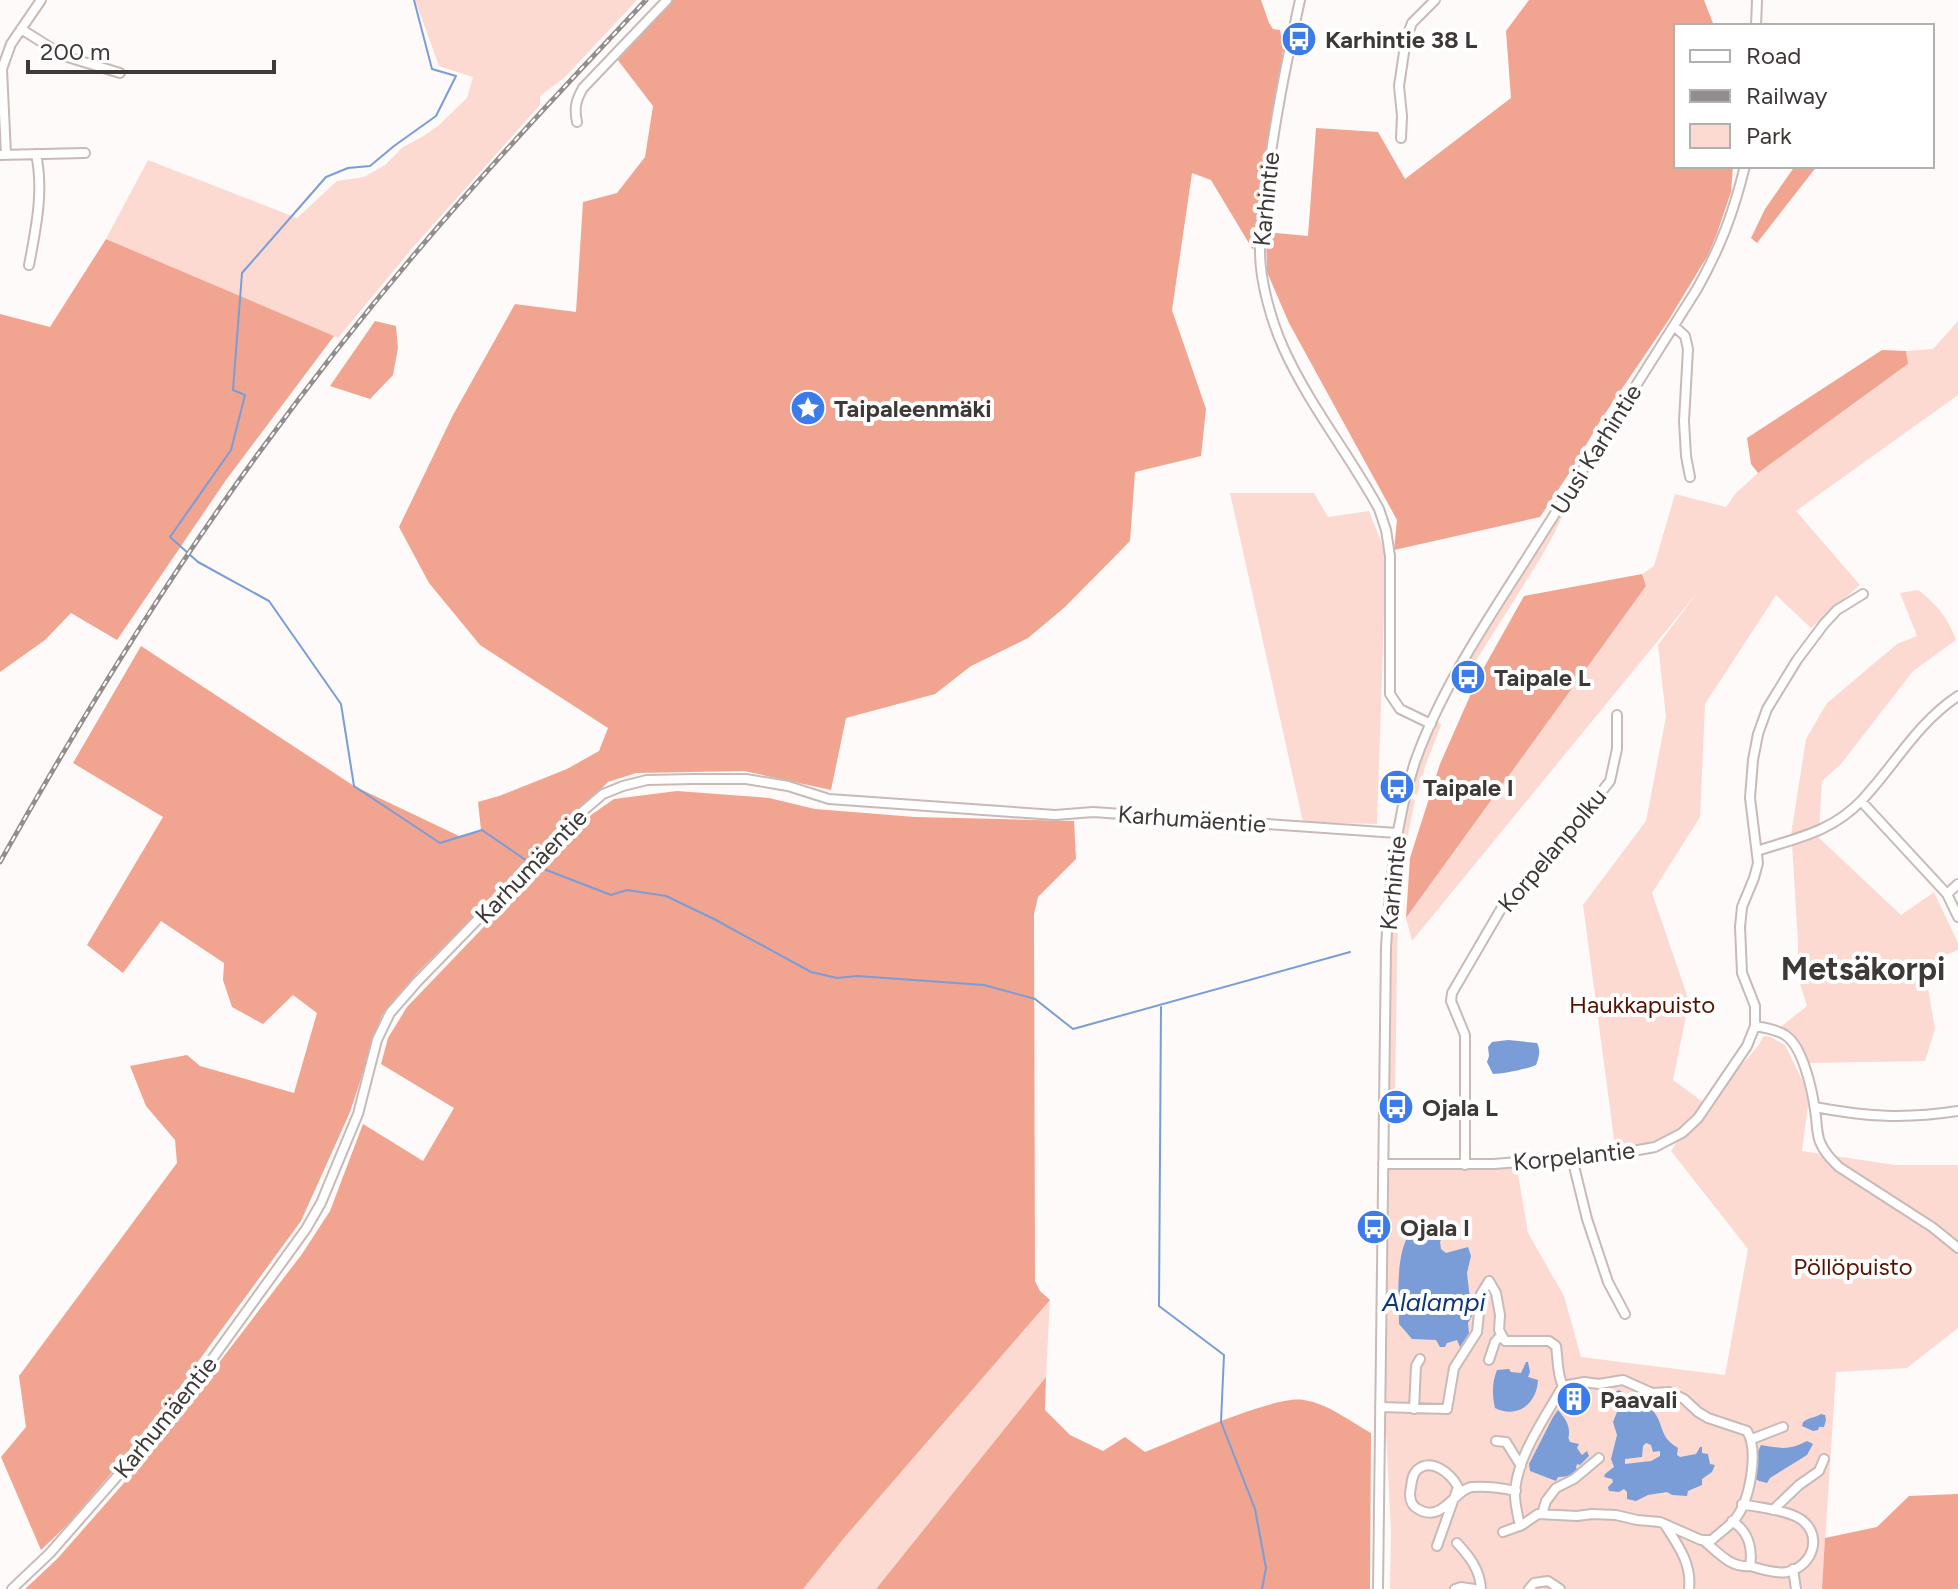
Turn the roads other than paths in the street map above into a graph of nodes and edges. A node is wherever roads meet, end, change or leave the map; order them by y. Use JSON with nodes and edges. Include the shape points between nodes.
{"nodes":[{"id":1,"x":41,"y":0,"type":"edge"},
{"id":2,"x":667,"y":0,"type":"edge"},
{"id":3,"x":1300,"y":0,"type":"edge"},
{"id":4,"x":1435,"y":0,"type":"edge"},
{"id":5,"x":1757,"y":0,"type":"edge"},
{"id":6,"x":1756,"y":24,"type":"edge"},
{"id":7,"x":21,"y":29,"type":"junction"},
{"id":8,"x":4,"y":49,"type":"edge"},
{"id":9,"x":120,"y":73,"type":"dead end"},
{"id":10,"x":577,"y":122,"type":"dead end"},
{"id":11,"x":1401,"y":138,"type":"dead end"},
{"id":12,"x":85,"y":153,"type":"dead end"},
{"id":13,"x":36,"y":154,"type":"junction"},
{"id":14,"x":3,"y":155,"type":"edge"},
{"id":15,"x":1745,"y":168,"type":"edge"},
{"id":16,"x":29,"y":265,"type":"dead end"},
{"id":17,"x":1674,"y":326,"type":"junction"},
{"id":18,"x":1690,"y":477,"type":"dead end"},
{"id":19,"x":1863,"y":594,"type":"dead end"},
{"id":20,"x":1958,"y":696,"type":"edge"},
{"id":21,"x":1617,"y":715,"type":"dead end"},
{"id":22,"x":1431,"y":724,"type":"junction"},
{"id":23,"x":1861,"y":801,"type":"junction"},
{"id":24,"x":1397,"y":833,"type":"junction"},
{"id":25,"x":1757,"y":851,"type":"junction"},
{"id":26,"x":1958,"y":884,"type":"edge"},
{"id":27,"x":1947,"y":894,"type":"junction"},
{"id":28,"x":1958,"y":917,"type":"edge"},
{"id":29,"x":1755,"y":1026,"type":"junction"},
{"id":30,"x":1815,"y":1107,"type":"junction"},
{"id":31,"x":1958,"y":1111,"type":"edge"},
{"id":32,"x":1572,"y":1158,"type":"junction"},
{"id":33,"x":1383,"y":1164,"type":"junction"},
{"id":34,"x":1465,"y":1165,"type":"junction"},
{"id":35,"x":1958,"y":1248,"type":"edge"},
{"id":36,"x":1625,"y":1314,"type":"dead end"},
{"id":37,"x":1501,"y":1335,"type":"junction"},
{"id":38,"x":1420,"y":1359,"type":"dead end"},
{"id":39,"x":1489,"y":1360,"type":"dead end"},
{"id":40,"x":1563,"y":1386,"type":"junction"},
{"id":41,"x":1380,"y":1407,"type":"junction"},
{"id":42,"x":1414,"y":1409,"type":"junction"},
{"id":43,"x":1783,"y":1427,"type":"dead end"},
{"id":44,"x":1752,"y":1439,"type":"junction"},
{"id":45,"x":1496,"y":1441,"type":"dead end"},
{"id":46,"x":1599,"y":1458,"type":"dead end"},
{"id":47,"x":1824,"y":1459,"type":"dead end"},
{"id":48,"x":1521,"y":1466,"type":"junction"},
{"id":49,"x":1516,"y":1491,"type":"junction"},
{"id":50,"x":1454,"y":1501,"type":"junction"},
{"id":51,"x":1742,"y":1504,"type":"junction"},
{"id":52,"x":1773,"y":1510,"type":"junction"},
{"id":53,"x":1542,"y":1514,"type":"junction"},
{"id":54,"x":1732,"y":1521,"type":"junction"},
{"id":55,"x":1665,"y":1524,"type":"junction"},
{"id":56,"x":1520,"y":1526,"type":"junction"},
{"id":57,"x":1503,"y":1532,"type":"dead end"},
{"id":58,"x":1703,"y":1540,"type":"junction"},
{"id":59,"x":1457,"y":1543,"type":"dead end"},
{"id":60,"x":1437,"y":1546,"type":"dead end"},
{"id":61,"x":1750,"y":1566,"type":"junction"},
{"id":62,"x":1793,"y":1569,"type":"junction"},
{"id":63,"x":12,"y":1589,"type":"edge"},
{"id":64,"x":1378,"y":1589,"type":"edge"},
{"id":65,"x":1455,"y":1589,"type":"edge"},
{"id":66,"x":1474,"y":1589,"type":"edge"},
{"id":67,"x":1481,"y":1589,"type":"edge"},
{"id":68,"x":1529,"y":1589,"type":"edge"},
{"id":69,"x":1560,"y":1589,"type":"edge"},
{"id":70,"x":1689,"y":1589,"type":"edge"},
{"id":71,"x":1796,"y":1589,"type":"edge"}],
"edges":[{"from":1,"to":7,"type":"street"},
{"from":2,"to":10,"type":"street","via":[[583,88],[576,101]]},
{"from":3,"to":22,"type":"street","name":"Karhintie","via":[[1264,204],[1260,253],[1268,306],[1310,399],[1379,509],[1390,556],[1390,694],[1400,709]]},
{"from":4,"to":11,"type":"street","via":[[1412,23],[1406,39],[1399,86]]},
{"from":5,"to":6,"type":"street"},
{"from":7,"to":8,"type":"street"},
{"from":7,"to":9,"type":"street","via":[[64,56]]},
{"from":8,"to":14,"type":"street"},
{"from":12,"to":13,"type":"street"},
{"from":13,"to":14,"type":"street"},
{"from":13,"to":16,"type":"street","via":[[38,218]]},
{"from":15,"to":17,"type":"street","name":"Uusi Karhintie","via":[[1723,240]]},
{"from":17,"to":18,"type":"street","via":[[1685,336],[1688,349],[1684,410]]},
{"from":17,"to":22,"type":"street","name":"Uusi Karhintie","via":[[1503,596]]},
{"from":19,"to":25,"type":"street","via":[[1824,624],[1767,709],[1753,760],[1750,798]]},
{"from":20,"to":23,"type":"street","via":[[1911,738]]},
{"from":21,"to":34,"type":"street","name":"Korpelanpolku","via":[[1610,781],[1531,881],[1508,897],[1452,993],[1465,1035]]},
{"from":22,"to":24,"type":"street","name":"Karhintie"},
{"from":23,"to":25,"type":"street","via":[[1819,832]]},
{"from":23,"to":27,"type":"street"},
{"from":24,"to":33,"type":"street","name":"Karhintie","via":[[1386,947]]},
{"from":24,"to":63,"type":"street","name":"Karhumäentie","via":[[829,799],[746,779],[647,780],[603,794],[390,1013],[377,1040],[358,1114],[306,1229],[176,1409]]},
{"from":25,"to":29,"type":"street","via":[[1740,927],[1742,973],[1755,1006]]},
{"from":26,"to":27,"type":"street"},
{"from":27,"to":28,"type":"street"},
{"from":29,"to":30,"type":"street","via":[[1791,1040],[1803,1061]]},
{"from":29,"to":32,"type":"street","name":"Korpelantie","via":[[1729,1074],[1682,1133],[1655,1147]]},
{"from":30,"to":31,"type":"street","via":[[1892,1117]]},
{"from":30,"to":35,"type":"street","via":[[1818,1139],[1839,1167]]},
{"from":32,"to":34,"type":"street","name":"Korpelantie"},
{"from":32,"to":36,"type":"street","via":[[1608,1282]]},
{"from":33,"to":34,"type":"street","name":"Korpelantie"},
{"from":33,"to":41,"type":"street","name":"Karhintie"},
{"from":37,"to":39,"type":"street"},
{"from":37,"to":40,"type":"street","via":[[1505,1341],[1549,1341],[1556,1346]]},
{"from":37,"to":42,"type":"street","via":[[1496,1293],[1489,1281],[1481,1294],[1477,1332],[1454,1368],[1447,1409]]},
{"from":38,"to":42,"type":"street"},
{"from":40,"to":44,"type":"street","via":[[1623,1380],[1652,1393],[1669,1392],[1708,1418],[1747,1431]]},
{"from":40,"to":48,"type":"street"},
{"from":41,"to":42,"type":"street"},
{"from":41,"to":64,"type":"street","name":"Karhintie"},
{"from":43,"to":44,"type":"street"},
{"from":44,"to":51,"type":"street","via":[[1751,1482]]},
{"from":45,"to":48,"type":"street","via":[[1506,1442]]},
{"from":46,"to":53,"type":"street","via":[[1556,1488]]},
{"from":47,"to":52,"type":"street","via":[[1819,1471]]},
{"from":48,"to":49,"type":"street"},
{"from":49,"to":50,"type":"street","via":[[1475,1487]]},
{"from":49,"to":56,"type":"street"},
{"from":50,"to":50,"type":"street","via":[[1427,1513],[1416,1509],[1410,1495],[1413,1474],[1421,1467],[1440,1468],[1458,1487]]},
{"from":50,"to":60,"type":"street"},
{"from":51,"to":52,"type":"street"},
{"from":51,"to":54,"type":"street"},
{"from":52,"to":62,"type":"street","via":[[1797,1517],[1810,1527],[1815,1540],[1809,1558]]},
{"from":53,"to":55,"type":"street","via":[[1616,1515]]},
{"from":53,"to":56,"type":"street"},
{"from":54,"to":58,"type":"street","via":[[1712,1540]]},
{"from":54,"to":61,"type":"street","via":[[1750,1543]]},
{"from":55,"to":58,"type":"street"},
{"from":55,"to":70,"type":"street","via":[[1687,1562]]},
{"from":56,"to":57,"type":"street"},
{"from":58,"to":61,"type":"street","via":[[1729,1562]]},
{"from":59,"to":67,"type":"street","via":[[1480,1576]]},
{"from":61,"to":62,"type":"street"},
{"from":62,"to":71,"type":"street"},
{"from":65,"to":66,"type":"street"},
{"from":68,"to":69,"type":"street","via":[[1548,1581]]}]}
